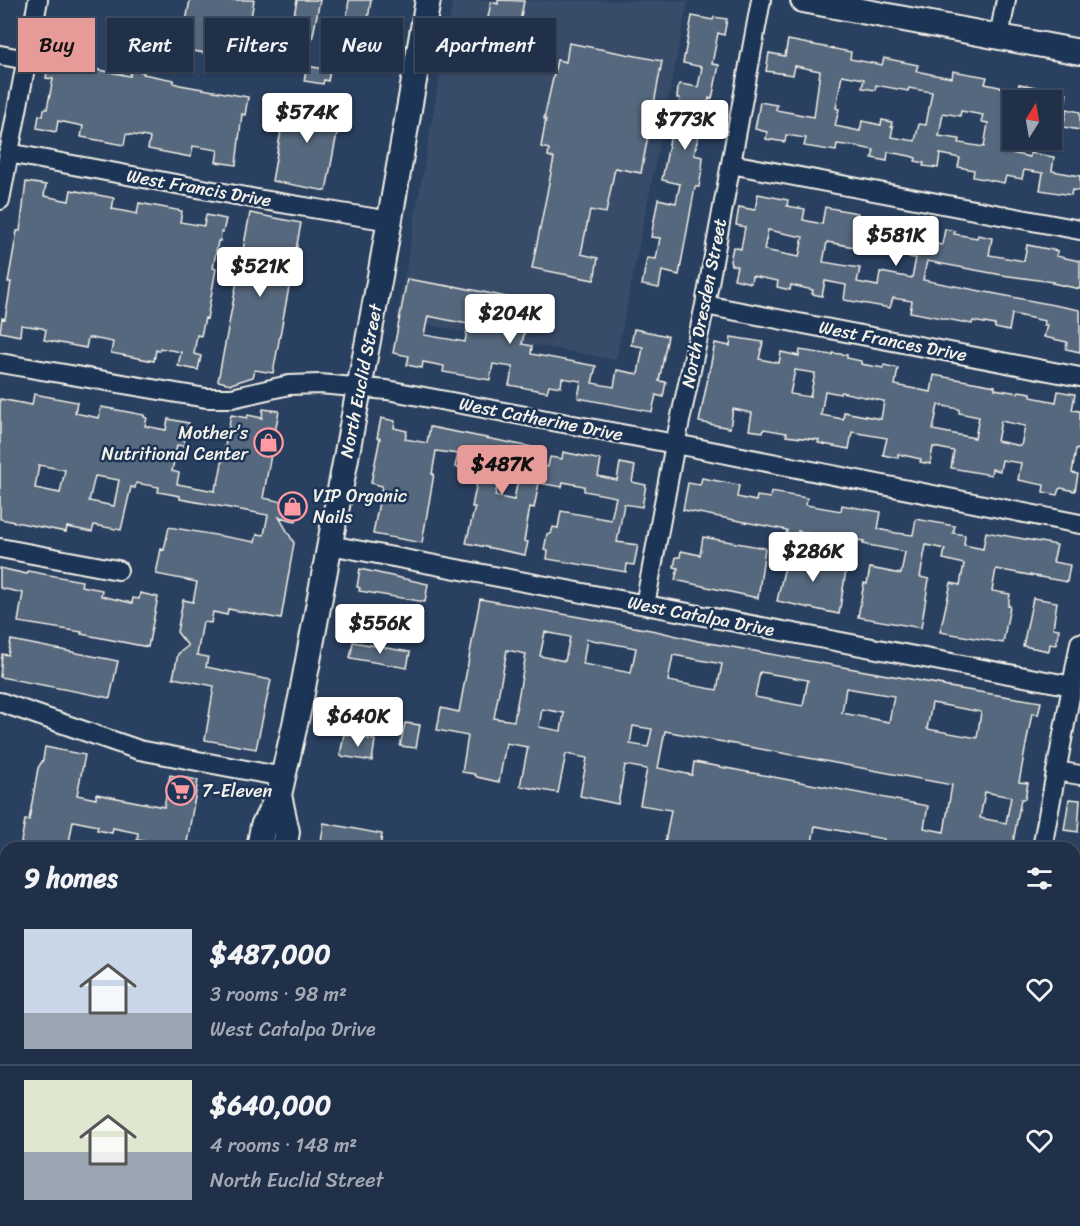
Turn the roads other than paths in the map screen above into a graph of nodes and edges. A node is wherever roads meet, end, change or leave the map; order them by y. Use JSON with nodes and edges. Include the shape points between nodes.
{"nodes":[{"id":1,"x":38,"y":0,"type":"edge"},
{"id":2,"x":428,"y":0,"type":"edge"},
{"id":3,"x":761,"y":0,"type":"edge"},
{"id":4,"x":803,"y":0,"type":"edge"},
{"id":5,"x":1006,"y":0,"type":"edge"},
{"id":6,"x":35,"y":18,"type":"edge"},
{"id":7,"x":999,"y":37,"type":"junction"},
{"id":8,"x":1080,"y":52,"type":"edge"},
{"id":9,"x":0,"y":56,"type":"edge"},
{"id":10,"x":18,"y":59,"type":"edge"},
{"id":11,"x":25,"y":72,"type":"edge"},
{"id":12,"x":8,"y":153,"type":"junction"},
{"id":13,"x":731,"y":164,"type":"junction"},
{"id":14,"x":0,"y":200,"type":"edge"},
{"id":15,"x":390,"y":221,"type":"junction"},
{"id":16,"x":1080,"y":230,"type":"edge"},
{"id":17,"x":705,"y":305,"type":"junction"},
{"id":18,"x":0,"y":363,"type":"edge"},
{"id":19,"x":1080,"y":376,"type":"edge"},
{"id":20,"x":359,"y":387,"type":"junction"},
{"id":21,"x":675,"y":444,"type":"junction"},
{"id":22,"x":1080,"y":524,"type":"edge"},
{"id":23,"x":330,"y":545,"type":"junction"},
{"id":24,"x":0,"y":548,"type":"edge"},
{"id":25,"x":118,"y":570,"type":"dead end"},
{"id":26,"x":645,"y":605,"type":"junction"},
{"id":27,"x":1080,"y":643,"type":"edge"},
{"id":28,"x":1072,"y":686,"type":"junction"},
{"id":29,"x":0,"y":705,"type":"edge"},
{"id":30,"x":1056,"y":771,"type":"junction"},
{"id":31,"x":1080,"y":775,"type":"edge"},
{"id":32,"x":281,"y":786,"type":"junction"},
{"id":33,"x":260,"y":842,"type":"edge"},
{"id":34,"x":285,"y":842,"type":"edge"},
{"id":35,"x":1043,"y":842,"type":"edge"}],
"edges":[{"from":1,"to":6,"type":"street"},
{"from":2,"to":15,"type":"main road","name":"North Euclid Street"},
{"from":3,"to":13,"type":"street","name":"North Dresden Street"},
{"from":4,"to":7,"type":"main road"},
{"from":5,"to":7,"type":"street"},
{"from":7,"to":8,"type":"main road"},
{"from":9,"to":10,"type":"street"},
{"from":11,"to":12,"type":"street"},
{"from":12,"to":14,"type":"street"},
{"from":12,"to":15,"type":"street","name":"West Francis Drive"},
{"from":13,"to":16,"type":"street"},
{"from":13,"to":17,"type":"street","name":"North Dresden Street"},
{"from":15,"to":20,"type":"main road","name":"North Euclid Street"},
{"from":17,"to":19,"type":"street","name":"West Frances Drive"},
{"from":17,"to":21,"type":"street","name":"North Dresden Street"},
{"from":18,"to":20,"type":"street","name":"West Catherine Drive","via":[[207,398],[232,398],[289,385]]},
{"from":20,"to":21,"type":"street","name":"West Catherine Drive"},
{"from":20,"to":23,"type":"main road","name":"North Euclid Street"},
{"from":21,"to":22,"type":"street","name":"West Catherine Drive"},
{"from":21,"to":26,"type":"street","name":"North Dresden Street"},
{"from":23,"to":26,"type":"street","name":"West Catalpa Drive"},
{"from":23,"to":32,"type":"main road","name":"North Euclid Street"},
{"from":24,"to":25,"type":"street"},
{"from":26,"to":28,"type":"street","name":"West Catalpa Drive"},
{"from":27,"to":28,"type":"street"},
{"from":28,"to":30,"type":"street"},
{"from":29,"to":32,"type":"street","via":[[139,750]]},
{"from":30,"to":31,"type":"street"},
{"from":30,"to":35,"type":"street"},
{"from":32,"to":33,"type":"main road","name":"North Euclid Street"},
{"from":32,"to":34,"type":"main road","name":"North Euclid Street"}]}
